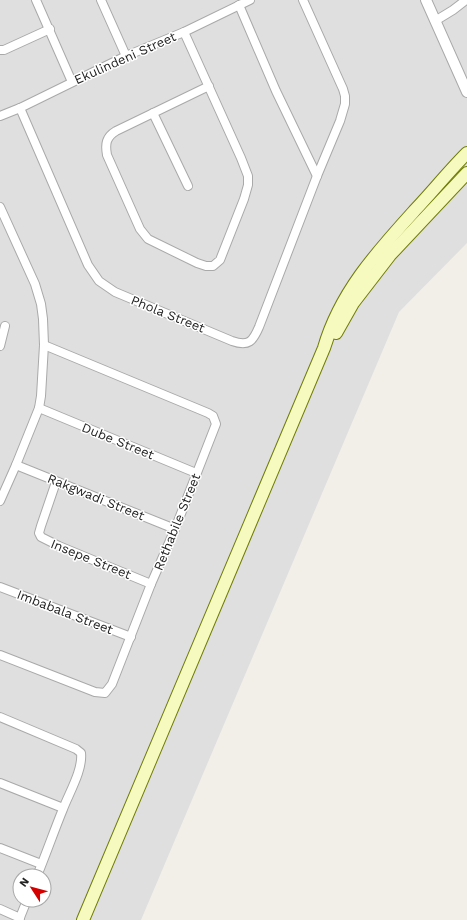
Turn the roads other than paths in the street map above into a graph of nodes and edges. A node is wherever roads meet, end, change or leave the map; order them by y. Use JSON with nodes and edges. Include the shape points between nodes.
{"nodes":[{"id":1,"x":36,"y":0,"type":"edge"},
{"id":2,"x":101,"y":0,"type":"edge"},
{"id":3,"x":250,"y":0,"type":"edge"},
{"id":4,"x":303,"y":0,"type":"edge"},
{"id":5,"x":426,"y":0,"type":"edge"},
{"id":6,"x":466,"y":0,"type":"edge"},
{"id":7,"x":239,"y":5,"type":"junction"},
{"id":8,"x":436,"y":21,"type":"junction"},
{"id":9,"x":50,"y":29,"type":"junction"},
{"id":10,"x":184,"y":32,"type":"junction"},
{"id":11,"x":0,"y":50,"type":"edge"},
{"id":12,"x":126,"y":56,"type":"junction"},
{"id":13,"x":72,"y":82,"type":"junction"},
{"id":14,"x":209,"y":86,"type":"junction"},
{"id":15,"x":467,"y":92,"type":"edge"},
{"id":16,"x":20,"y":108,"type":"junction"},
{"id":17,"x":153,"y":113,"type":"junction"},
{"id":18,"x":0,"y":116,"type":"edge"},
{"id":19,"x":467,"y":153,"type":"edge"},
{"id":20,"x":467,"y":173,"type":"edge"},
{"id":21,"x":317,"y":176,"type":"junction"},
{"id":22,"x":188,"y":186,"type":"dead end"},
{"id":23,"x":0,"y":207,"type":"edge"},
{"id":24,"x":5,"y":326,"type":"dead end"},
{"id":25,"x":0,"y":345,"type":"edge"},
{"id":26,"x":44,"y":345,"type":"junction"},
{"id":27,"x":324,"y":348,"type":"junction"},
{"id":28,"x":39,"y":408,"type":"junction"},
{"id":29,"x":16,"y":465,"type":"junction"},
{"id":30,"x":196,"y":473,"type":"junction"},
{"id":31,"x":56,"y":482,"type":"junction"},
{"id":32,"x":0,"y":501,"type":"edge"},
{"id":33,"x":175,"y":529,"type":"junction"},
{"id":34,"x":151,"y":584,"type":"junction"},
{"id":35,"x":0,"y":587,"type":"edge"},
{"id":36,"x":131,"y":637,"type":"junction"},
{"id":37,"x":0,"y":655,"type":"edge"},
{"id":38,"x":0,"y":717,"type":"edge"},
{"id":39,"x":0,"y":783,"type":"edge"},
{"id":40,"x":63,"y":808,"type":"junction"},
{"id":41,"x":0,"y":848,"type":"edge"},
{"id":42,"x":41,"y":864,"type":"junction"},
{"id":43,"x":40,"y":868,"type":"edge"},
{"id":44,"x":24,"y":908,"type":"edge"},
{"id":45,"x":0,"y":909,"type":"edge"},
{"id":46,"x":20,"y":919,"type":"edge"},
{"id":47,"x":83,"y":920,"type":"edge"}],
"edges":[{"from":1,"to":9,"type":"street"},
{"from":2,"to":12,"type":"street"},
{"from":3,"to":7,"type":"street","name":"Ekulindeni Street"},
{"from":4,"to":21,"type":"street","name":"Phola Street","via":[[345,100],[340,121]]},
{"from":5,"to":8,"type":"street"},
{"from":6,"to":8,"type":"street"},
{"from":7,"to":10,"type":"street","name":"Ekulindeni Street"},
{"from":7,"to":21,"type":"street","via":[[276,91]]},
{"from":8,"to":15,"type":"street"},
{"from":9,"to":11,"type":"street"},
{"from":9,"to":13,"type":"street"},
{"from":10,"to":12,"type":"street","name":"Ekulindeni Street"},
{"from":10,"to":14,"type":"street"},
{"from":12,"to":13,"type":"street","name":"Ekulindeni Street"},
{"from":13,"to":16,"type":"street","name":"Ekulindeni Street"},
{"from":14,"to":17,"type":"street"},
{"from":14,"to":17,"type":"street","via":[[248,180],[244,199],[223,254],[219,263],[213,266],[197,263],[155,243],[144,234],[107,155],[106,141],[111,134]]},
{"from":16,"to":18,"type":"street","name":"Ekulindeni Street"},
{"from":16,"to":21,"type":"street","name":"Phola Street","via":[[88,265],[99,281],[115,292],[240,344],[249,342],[255,336]]},
{"from":17,"to":22,"type":"street"},
{"from":19,"to":27,"type":"main road","via":[[372,258],[344,300]]},
{"from":20,"to":27,"type":"main road","via":[[390,254],[353,303],[335,335]]},
{"from":23,"to":26,"type":"street","via":[[35,284],[41,304]]},
{"from":24,"to":25,"type":"street"},
{"from":26,"to":28,"type":"street"},
{"from":26,"to":30,"type":"street","name":"Rethabile Street","via":[[213,416],[216,421],[215,430]]},
{"from":27,"to":47,"type":"main road"},
{"from":28,"to":29,"type":"street"},
{"from":28,"to":30,"type":"street","name":"Dube Street"},
{"from":29,"to":31,"type":"street","name":"Rakgwadi Street"},
{"from":29,"to":32,"type":"street"},
{"from":30,"to":33,"type":"street","name":"Rethabile Street"},
{"from":31,"to":33,"type":"street","name":"Rakgwadi Street"},
{"from":31,"to":34,"type":"street","name":"Insepe Street","via":[[39,533],[41,537]]},
{"from":33,"to":34,"type":"street","name":"Rethabile Street"},
{"from":34,"to":36,"type":"street","name":"Rethabile Street"},
{"from":35,"to":36,"type":"street","name":"Imbabala Street"},
{"from":36,"to":37,"type":"street","name":"Rethabile Street","via":[[112,684],[105,693]]},
{"from":38,"to":40,"type":"street","via":[[81,753],[77,776]]},
{"from":39,"to":40,"type":"street"},
{"from":40,"to":42,"type":"street"},
{"from":41,"to":42,"type":"street"},
{"from":42,"to":43,"type":"street"},
{"from":44,"to":46,"type":"street"},
{"from":45,"to":46,"type":"street"}]}
